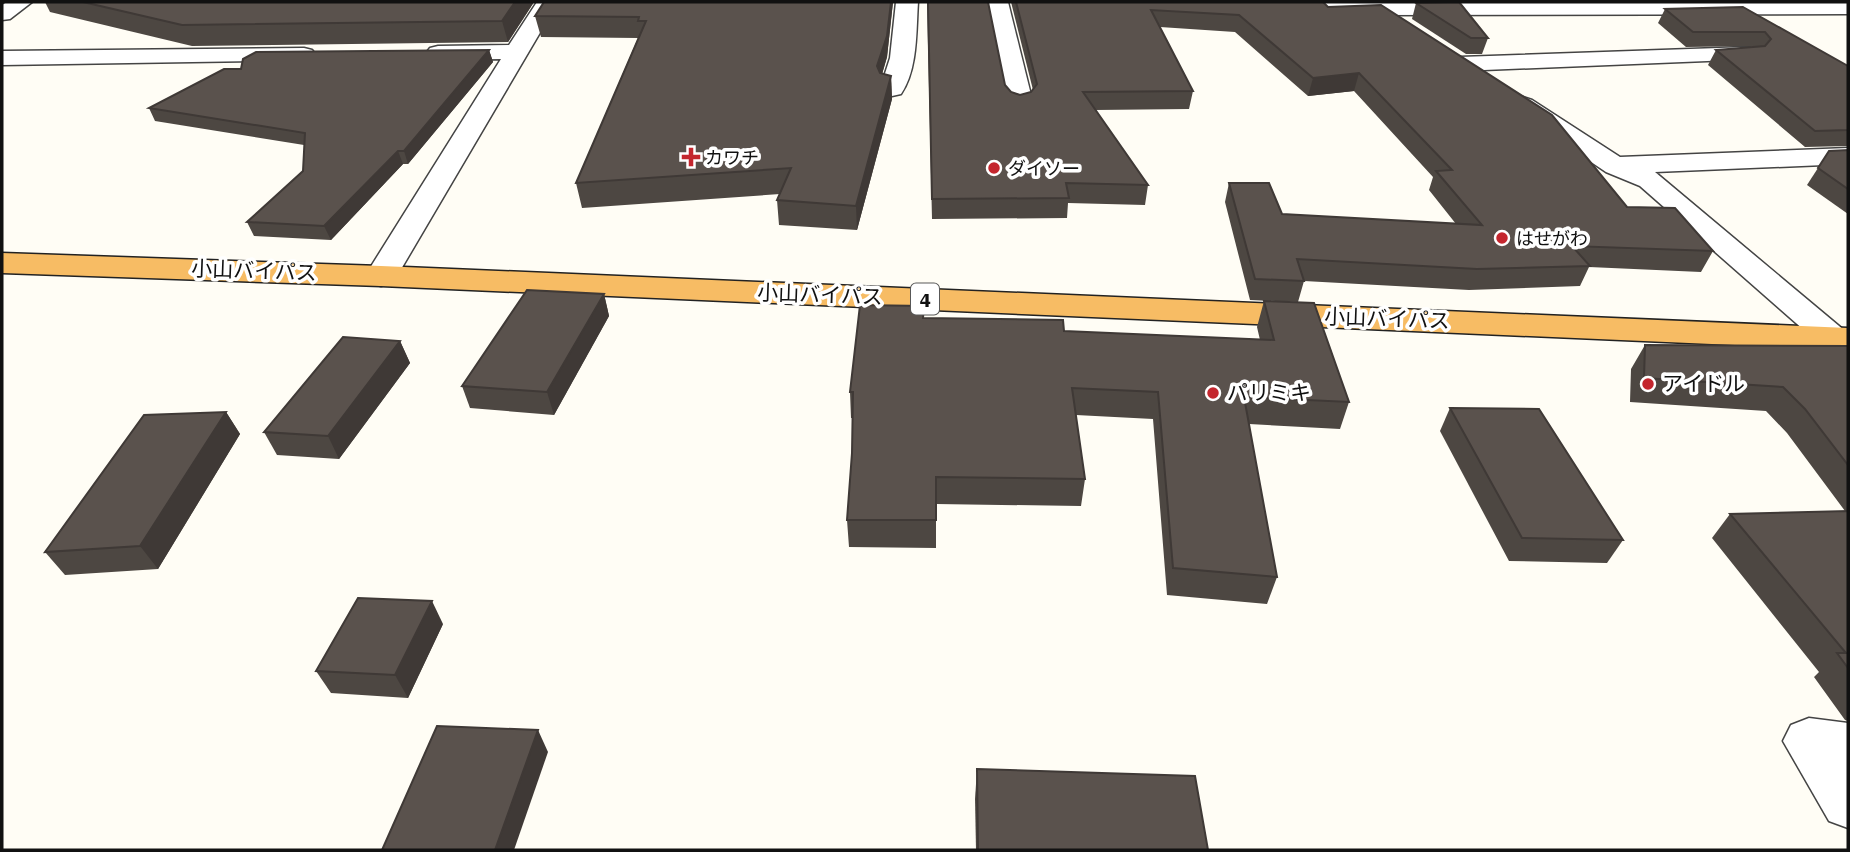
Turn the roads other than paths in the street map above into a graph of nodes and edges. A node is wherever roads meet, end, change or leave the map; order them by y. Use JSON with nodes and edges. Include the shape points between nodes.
{"nodes":[{"id":1,"x":21,"y":2,"type":"edge"},
{"id":2,"x":547,"y":2,"type":"edge"},
{"id":3,"x":907,"y":2,"type":"edge"},
{"id":4,"x":997,"y":2,"type":"edge"},
{"id":5,"x":1275,"y":2,"type":"edge"},
{"id":6,"x":1371,"y":5,"type":"edge"},
{"id":7,"x":1707,"y":6,"type":"edge"},
{"id":8,"x":1848,"y":8,"type":"edge"},
{"id":9,"x":2,"y":14,"type":"edge"},
{"id":10,"x":1439,"y":50,"type":"junction"},
{"id":11,"x":516,"y":52,"type":"junction"},
{"id":12,"x":419,"y":53,"type":"edge"},
{"id":13,"x":322,"y":54,"type":"edge"},
{"id":14,"x":1748,"y":54,"type":"edge"},
{"id":15,"x":2,"y":58,"type":"edge"},
{"id":16,"x":892,"y":89,"type":"edge"},
{"id":17,"x":1020,"y":103,"type":"edge"},
{"id":18,"x":1848,"y":156,"type":"edge"},
{"id":19,"x":1616,"y":166,"type":"junction"},
{"id":20,"x":2,"y":262,"type":"edge"},
{"id":21,"x":381,"y":276,"type":"junction"},
{"id":22,"x":1841,"y":338,"type":"edge"},
{"id":23,"x":1848,"y":746,"type":"edge"},
{"id":24,"x":1848,"y":803,"type":"edge"}],
"edges":[{"from":1,"to":9,"type":"street"},
{"from":2,"to":11,"type":"street"},
{"from":3,"to":16,"type":"street","via":[[902,58]]},
{"from":4,"to":17,"type":"street"},
{"from":5,"to":6,"type":"street"},
{"from":6,"to":7,"type":"street"},
{"from":6,"to":10,"type":"street"},
{"from":7,"to":8,"type":"street"},
{"from":10,"to":14,"type":"street"},
{"from":10,"to":19,"type":"street"},
{"from":11,"to":12,"type":"street"},
{"from":11,"to":21,"type":"street"},
{"from":13,"to":15,"type":"street"},
{"from":18,"to":19,"type":"street"},
{"from":19,"to":22,"type":"street","via":[[1650,180]]},
{"from":20,"to":21,"type":"highway","name":"小山バイパス","number":"4"},
{"from":21,"to":22,"type":"highway","name":"小山バイパス","number":"4"},
{"from":23,"to":24,"type":"street","via":[[1809,741]]}]}
